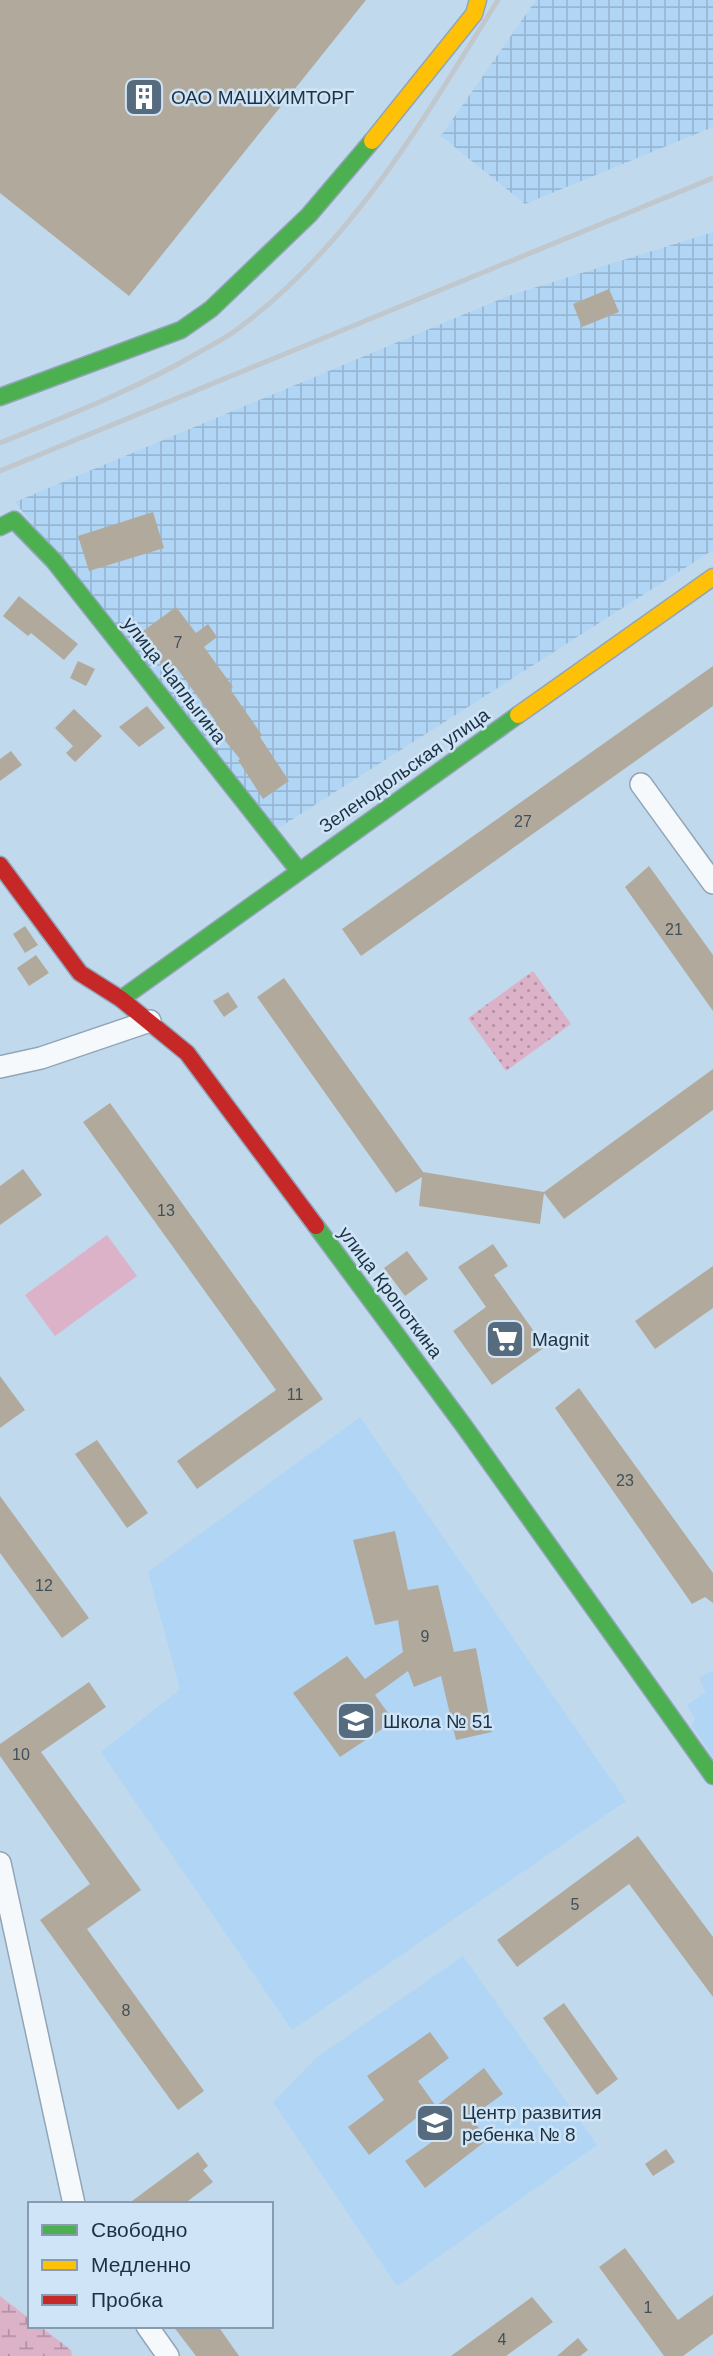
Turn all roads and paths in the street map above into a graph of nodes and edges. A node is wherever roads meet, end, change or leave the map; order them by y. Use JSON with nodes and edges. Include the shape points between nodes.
{"nodes":[{"id":1,"x":478,"y":0,"type":"edge"},
{"id":2,"x":0,"y":397,"type":"edge"},
{"id":3,"x":7,"y":524,"type":"edge"},
{"id":4,"x":713,"y":576,"type":"edge"},
{"id":5,"x":641,"y":784,"type":"dead end"},
{"id":6,"x":0,"y":865,"type":"edge"},
{"id":7,"x":299,"y":871,"type":"junction"},
{"id":8,"x":713,"y":883,"type":"edge"},
{"id":9,"x":121,"y":999,"type":"junction"},
{"id":10,"x":150,"y":1021,"type":"junction"},
{"id":11,"x":0,"y":1067,"type":"edge"},
{"id":12,"x":713,"y":1776,"type":"edge"},
{"id":13,"x":0,"y":1863,"type":"edge"},
{"id":14,"x":74,"y":2202,"type":"edge"},
{"id":15,"x":148,"y":2328,"type":"edge"},
{"id":16,"x":168,"y":2356,"type":"edge"}],
"edges":[{"from":1,"to":2,"type":"street","via":[[474,14],[344,176],[211,309],[181,330]]},
{"from":3,"to":7,"type":"street","name":"улица Чаплыгина","via":[[54,561]]},
{"from":4,"to":7,"type":"street","name":"Зеленодольская улица"},
{"from":5,"to":8,"type":"street"},
{"from":6,"to":9,"type":"street","name":"улица Кропоткина","via":[[80,973]]},
{"from":7,"to":9,"type":"street","name":"Зеленодольская улица"},
{"from":9,"to":10,"type":"street","name":"улица Кропоткина"},
{"from":10,"to":11,"type":"street"},
{"from":10,"to":12,"type":"street","name":"улица Кропоткина","via":[[187,1053],[464,1426]]},
{"from":13,"to":14,"type":"street"},
{"from":15,"to":16,"type":"street"}]}
